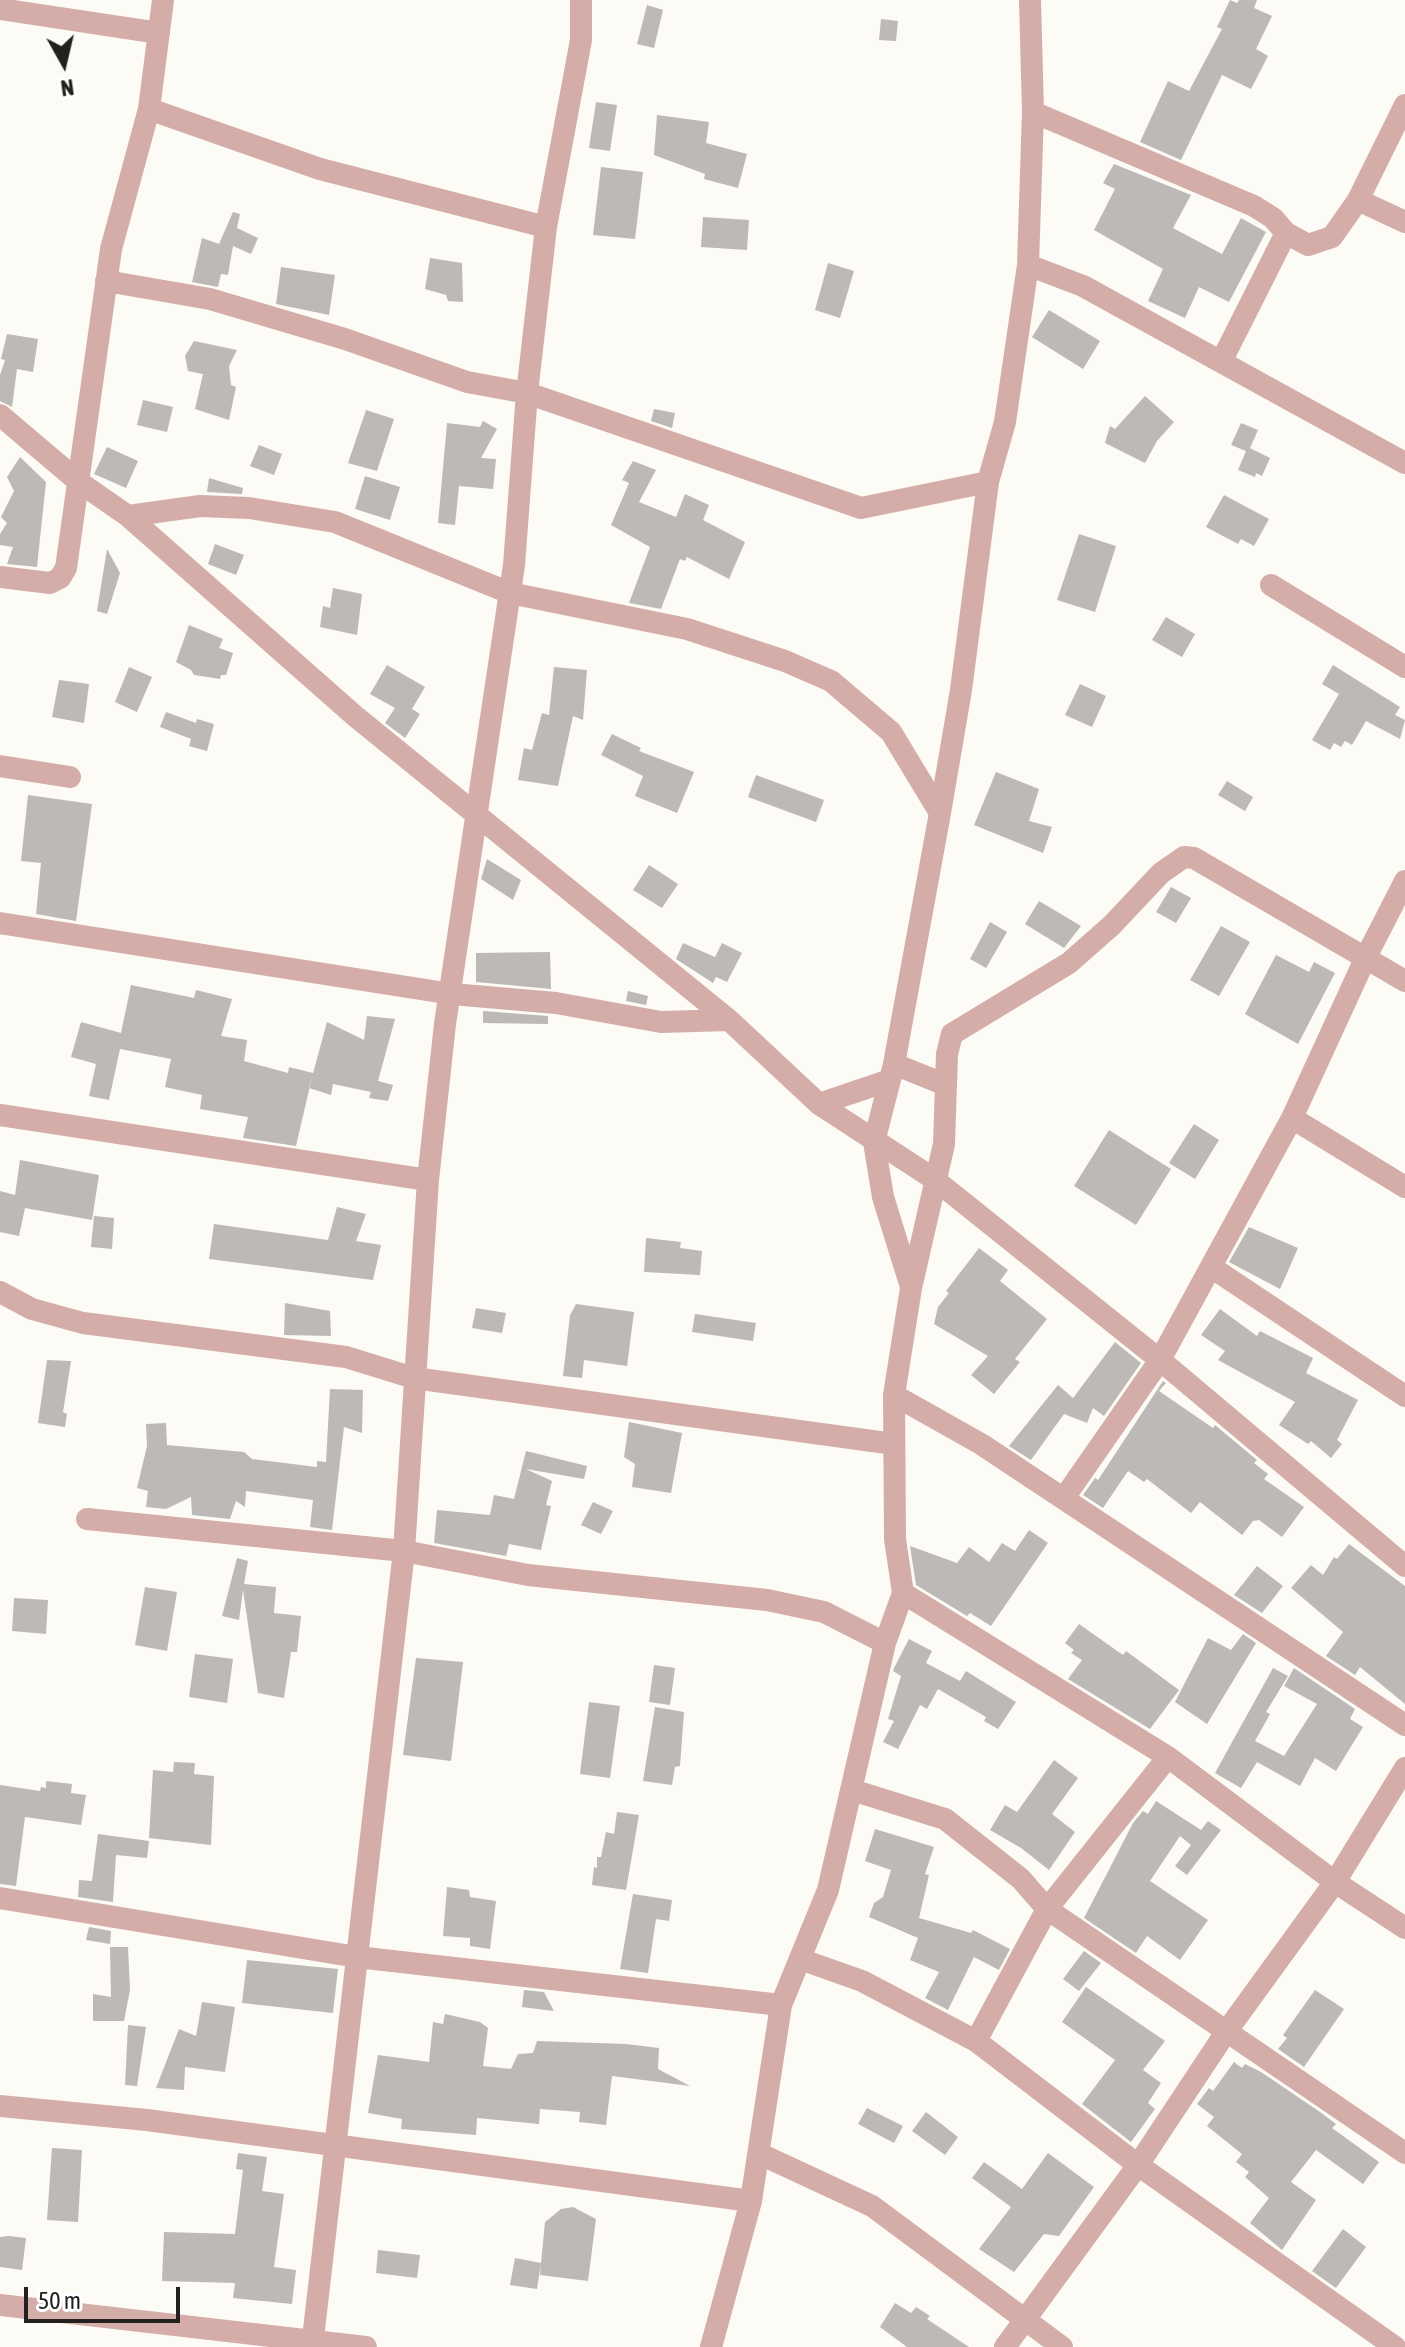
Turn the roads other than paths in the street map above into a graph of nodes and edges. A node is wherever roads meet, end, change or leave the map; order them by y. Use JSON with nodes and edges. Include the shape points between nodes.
{"nodes":[{"id":1,"x":163,"y":0,"type":"edge"},
{"id":2,"x":581,"y":0,"type":"edge"},
{"id":3,"x":1030,"y":0,"type":"edge"},
{"id":4,"x":0,"y":9,"type":"edge"},
{"id":5,"x":159,"y":33,"type":"junction"},
{"id":6,"x":1405,"y":105,"type":"edge"},
{"id":7,"x":149,"y":109,"type":"junction"},
{"id":8,"x":1033,"y":112,"type":"junction"},
{"id":9,"x":1358,"y":200,"type":"junction"},
{"id":10,"x":1405,"y":222,"type":"edge"},
{"id":11,"x":546,"y":227,"type":"junction"},
{"id":12,"x":1286,"y":233,"type":"junction"},
{"id":13,"x":1028,"y":265,"type":"junction"},
{"id":14,"x":106,"y":281,"type":"junction"},
{"id":15,"x":1221,"y":362,"type":"junction"},
{"id":16,"x":527,"y":393,"type":"junction"},
{"id":17,"x":0,"y":415,"type":"edge"},
{"id":18,"x":1405,"y":463,"type":"edge"},
{"id":19,"x":79,"y":482,"type":"junction"},
{"id":20,"x":988,"y":482,"type":"junction"},
{"id":21,"x":128,"y":516,"type":"junction"},
{"id":22,"x":0,"y":577,"type":"edge"},
{"id":23,"x":1271,"y":585,"type":"dead end"},
{"id":24,"x":510,"y":593,"type":"junction"},
{"id":25,"x":1405,"y":667,"type":"edge"},
{"id":26,"x":0,"y":766,"type":"edge"},
{"id":27,"x":70,"y":777,"type":"dead end"},
{"id":28,"x":940,"y":813,"type":"junction"},
{"id":29,"x":479,"y":814,"type":"junction"},
{"id":30,"x":1405,"y":881,"type":"edge"},
{"id":31,"x":0,"y":923,"type":"edge"},
{"id":32,"x":1365,"y":959,"type":"junction"},
{"id":33,"x":1405,"y":981,"type":"edge"},
{"id":34,"x":452,"y":994,"type":"junction"},
{"id":35,"x":729,"y":1020,"type":"junction"},
{"id":36,"x":892,"y":1072,"type":"junction"},
{"id":37,"x":946,"y":1085,"type":"junction"},
{"id":38,"x":819,"y":1104,"type":"junction"},
{"id":39,"x":0,"y":1115,"type":"edge"},
{"id":40,"x":1292,"y":1118,"type":"junction"},
{"id":41,"x":874,"y":1142,"type":"junction"},
{"id":42,"x":934,"y":1179,"type":"junction"},
{"id":43,"x":428,"y":1180,"type":"junction"},
{"id":44,"x":1405,"y":1187,"type":"edge"},
{"id":45,"x":1211,"y":1267,"type":"junction"},
{"id":46,"x":911,"y":1288,"type":"junction"},
{"id":47,"x":0,"y":1292,"type":"edge"},
{"id":48,"x":1160,"y":1360,"type":"junction"},
{"id":49,"x":414,"y":1378,"type":"junction"},
{"id":50,"x":894,"y":1395,"type":"junction"},
{"id":51,"x":1405,"y":1396,"type":"edge"},
{"id":52,"x":894,"y":1444,"type":"junction"},
{"id":53,"x":1064,"y":1498,"type":"junction"},
{"id":54,"x":87,"y":1519,"type":"dead end"},
{"id":55,"x":404,"y":1551,"type":"junction"},
{"id":56,"x":1405,"y":1566,"type":"edge"},
{"id":57,"x":903,"y":1593,"type":"junction"},
{"id":58,"x":885,"y":1643,"type":"junction"},
{"id":59,"x":1405,"y":1725,"type":"edge"},
{"id":60,"x":1168,"y":1757,"type":"junction"},
{"id":61,"x":1405,"y":1768,"type":"edge"},
{"id":62,"x":852,"y":1790,"type":"junction"},
{"id":63,"x":1335,"y":1882,"type":"junction"},
{"id":64,"x":0,"y":1898,"type":"edge"},
{"id":65,"x":1047,"y":1909,"type":"junction"},
{"id":66,"x":1405,"y":1928,"type":"edge"},
{"id":67,"x":357,"y":1957,"type":"junction"},
{"id":68,"x":800,"y":1959,"type":"junction"},
{"id":69,"x":781,"y":2005,"type":"junction"},
{"id":70,"x":1226,"y":2032,"type":"junction"},
{"id":71,"x":976,"y":2041,"type":"junction"},
{"id":72,"x":0,"y":2106,"type":"edge"},
{"id":73,"x":337,"y":2147,"type":"junction"},
{"id":74,"x":1405,"y":2153,"type":"edge"},
{"id":75,"x":760,"y":2154,"type":"junction"},
{"id":76,"x":1138,"y":2165,"type":"junction"},
{"id":77,"x":751,"y":2201,"type":"junction"},
{"id":78,"x":0,"y":2305,"type":"edge"},
{"id":79,"x":1023,"y":2320,"type":"junction"},
{"id":80,"x":312,"y":2344,"type":"edge"},
{"id":81,"x":366,"y":2347,"type":"edge"},
{"id":82,"x":711,"y":2347,"type":"edge"},
{"id":83,"x":1005,"y":2347,"type":"edge"},
{"id":84,"x":1062,"y":2347,"type":"edge"},
{"id":85,"x":1395,"y":2347,"type":"edge"}],
"edges":[{"from":1,"to":5,"type":"street"},
{"from":2,"to":11,"type":"street","via":[[581,40]]},
{"from":3,"to":8,"type":"street"},
{"from":4,"to":5,"type":"street"},
{"from":5,"to":7,"type":"street"},
{"from":6,"to":9,"type":"street"},
{"from":7,"to":11,"type":"street","via":[[320,169]]},
{"from":7,"to":14,"type":"street"},
{"from":8,"to":12,"type":"street","via":[[1254,206]]},
{"from":8,"to":13,"type":"street"},
{"from":9,"to":10,"type":"street"},
{"from":9,"to":12,"type":"street","via":[[1342,226],[1322,243],[1308,245]]},
{"from":11,"to":16,"type":"street"},
{"from":12,"to":15,"type":"street"},
{"from":13,"to":15,"type":"street","via":[[1083,286]]},
{"from":13,"to":20,"type":"street","via":[[1005,422]]},
{"from":14,"to":16,"type":"street","via":[[210,299],[467,382]]},
{"from":14,"to":19,"type":"street"},
{"from":15,"to":18,"type":"street"},
{"from":16,"to":20,"type":"street","via":[[861,508]]},
{"from":16,"to":24,"type":"street"},
{"from":17,"to":19,"type":"street"},
{"from":19,"to":21,"type":"street"},
{"from":19,"to":22,"type":"street","via":[[60,578],[50,583]]},
{"from":20,"to":28,"type":"street"},
{"from":21,"to":24,"type":"street","via":[[212,506],[335,522]]},
{"from":21,"to":29,"type":"street","via":[[355,716]]},
{"from":23,"to":25,"type":"street"},
{"from":24,"to":28,"type":"street","via":[[687,629],[831,681],[891,732]]},
{"from":24,"to":29,"type":"street"},
{"from":26,"to":27,"type":"street"},
{"from":28,"to":36,"type":"street"},
{"from":29,"to":34,"type":"street"},
{"from":29,"to":35,"type":"street"},
{"from":30,"to":32,"type":"street"},
{"from":31,"to":34,"type":"street"},
{"from":32,"to":33,"type":"street"},
{"from":32,"to":37,"type":"street","via":[[1194,858],[1184,857],[1161,873],[1090,947],[952,1034]]},
{"from":32,"to":40,"type":"street"},
{"from":34,"to":35,"type":"street","via":[[556,1003],[661,1022]]},
{"from":34,"to":43,"type":"street"},
{"from":35,"to":38,"type":"street"},
{"from":36,"to":37,"type":"street"},
{"from":36,"to":38,"type":"street"},
{"from":36,"to":41,"type":"street"},
{"from":37,"to":42,"type":"street","via":[[944,1144]]},
{"from":38,"to":41,"type":"street"},
{"from":39,"to":43,"type":"street"},
{"from":40,"to":44,"type":"street"},
{"from":40,"to":45,"type":"street"},
{"from":41,"to":42,"type":"street"},
{"from":41,"to":46,"type":"street","via":[[885,1207]]},
{"from":42,"to":46,"type":"street"},
{"from":42,"to":48,"type":"street"},
{"from":43,"to":49,"type":"street"},
{"from":45,"to":48,"type":"street"},
{"from":45,"to":51,"type":"street"},
{"from":46,"to":50,"type":"street"},
{"from":47,"to":49,"type":"street","via":[[32,1309],[83,1323],[346,1357]]},
{"from":48,"to":53,"type":"street"},
{"from":48,"to":56,"type":"street"},
{"from":49,"to":52,"type":"street"},
{"from":49,"to":55,"type":"street"},
{"from":50,"to":52,"type":"street"},
{"from":50,"to":53,"type":"street"},
{"from":52,"to":57,"type":"street","via":[[895,1539]]},
{"from":53,"to":59,"type":"street"},
{"from":54,"to":55,"type":"street"},
{"from":55,"to":58,"type":"street","via":[[528,1575],[767,1600],[824,1612]]},
{"from":55,"to":67,"type":"street"},
{"from":57,"to":58,"type":"street"},
{"from":57,"to":60,"type":"street"},
{"from":58,"to":62,"type":"street"},
{"from":60,"to":63,"type":"street"},
{"from":60,"to":65,"type":"street"},
{"from":61,"to":63,"type":"street"},
{"from":62,"to":65,"type":"street","via":[[945,1819],[1021,1879]]},
{"from":62,"to":68,"type":"street","via":[[828,1890]]},
{"from":63,"to":66,"type":"street"},
{"from":63,"to":70,"type":"street"},
{"from":64,"to":67,"type":"street"},
{"from":65,"to":70,"type":"street"},
{"from":65,"to":71,"type":"street"},
{"from":67,"to":69,"type":"street"},
{"from":67,"to":73,"type":"street"},
{"from":68,"to":69,"type":"street"},
{"from":68,"to":71,"type":"street","via":[[862,1981]]},
{"from":69,"to":75,"type":"street"},
{"from":70,"to":74,"type":"street"},
{"from":70,"to":76,"type":"street"},
{"from":71,"to":76,"type":"street"},
{"from":72,"to":73,"type":"street"},
{"from":73,"to":77,"type":"street"},
{"from":73,"to":80,"type":"street"},
{"from":75,"to":77,"type":"street"},
{"from":75,"to":79,"type":"street","via":[[872,2206]]},
{"from":76,"to":79,"type":"street"},
{"from":76,"to":85,"type":"street"},
{"from":77,"to":82,"type":"street"},
{"from":78,"to":80,"type":"street"},
{"from":79,"to":83,"type":"street"},
{"from":79,"to":84,"type":"street"},
{"from":80,"to":81,"type":"street"}]}
